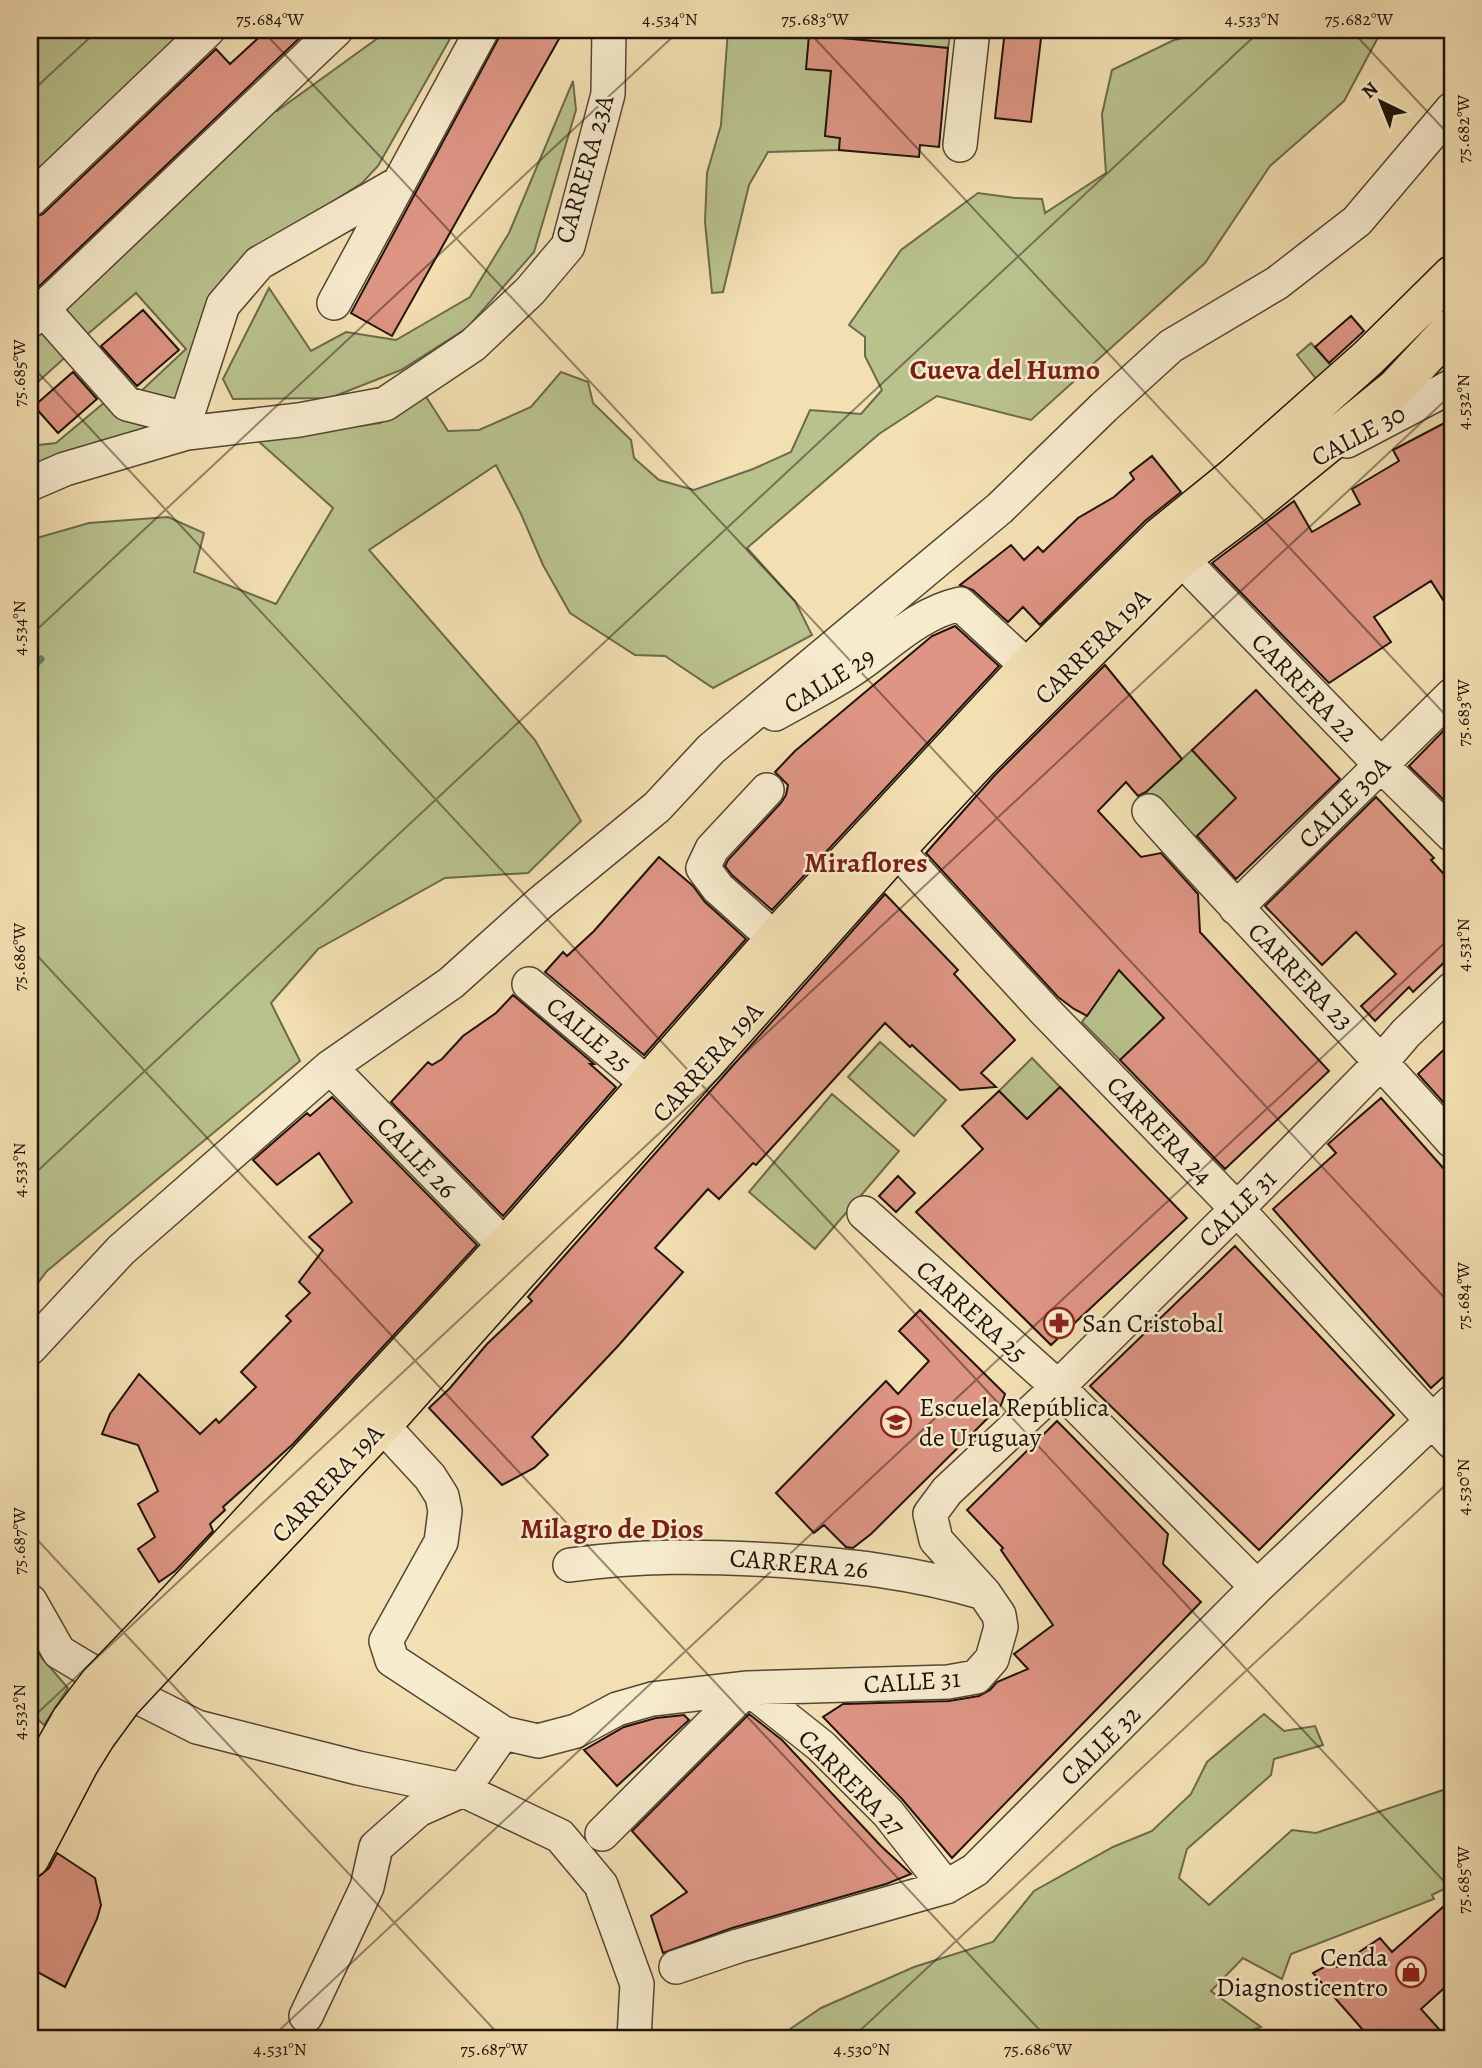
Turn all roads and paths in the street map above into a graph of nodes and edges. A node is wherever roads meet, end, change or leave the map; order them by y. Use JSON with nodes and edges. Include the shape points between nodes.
{"nodes":[{"id":1,"x":208,"y":30,"type":"edge"},
{"id":2,"x":336,"y":30,"type":"edge"},
{"id":3,"x":482,"y":30,"type":"edge"},
{"id":4,"x":609,"y":30,"type":"edge"},
{"id":5,"x":973,"y":30,"type":"edge"},
{"id":6,"x":1452,"y":109,"type":"edge"},
{"id":7,"x":960,"y":145,"type":"dead end"},
{"id":8,"x":399,"y":183,"type":"junction"},
{"id":9,"x":30,"y":200,"type":"edge"},
{"id":10,"x":1452,"y":275,"type":"edge"},
{"id":11,"x":334,"y":303,"type":"dead end"},
{"id":12,"x":36,"y":315,"type":"edge"},
{"id":13,"x":1452,"y":328,"type":"edge"},
{"id":14,"x":1452,"y":386,"type":"edge"},
{"id":15,"x":186,"y":426,"type":"junction"},
{"id":16,"x":1301,"y":466,"type":"junction"},
{"id":17,"x":30,"y":484,"type":"edge"},
{"id":18,"x":1170,"y":548,"type":"junction"},
{"id":19,"x":1028,"y":667,"type":"junction"},
{"id":20,"x":1452,"y":695,"type":"edge"},
{"id":21,"x":712,"y":749,"type":"junction"},
{"id":22,"x":1381,"y":765,"type":"junction"},
{"id":23,"x":767,"y":790,"type":"dead end"},
{"id":24,"x":1149,"y":811,"type":"dead end"},
{"id":25,"x":1452,"y":835,"type":"edge"},
{"id":26,"x":896,"y":849,"type":"junction"},
{"id":27,"x":1236,"y":908,"type":"junction"},
{"id":28,"x":775,"y":939,"type":"junction"},
{"id":29,"x":528,"y":984,"type":"dead end"},
{"id":30,"x":1452,"y":989,"type":"edge"},
{"id":31,"x":1382,"y":1061,"type":"junction"},
{"id":32,"x":330,"y":1067,"type":"junction"},
{"id":33,"x":649,"y":1085,"type":"junction"},
{"id":34,"x":1452,"y":1141,"type":"edge"},
{"id":35,"x":1237,"y":1209,"type":"junction"},
{"id":36,"x":864,"y":1213,"type":"dead end"},
{"id":37,"x":505,"y":1246,"type":"junction"},
{"id":38,"x":30,"y":1348,"type":"edge"},
{"id":39,"x":1058,"y":1387,"type":"junction"},
{"id":40,"x":1445,"y":1421,"type":"edge"},
{"id":41,"x":382,"y":1426,"type":"junction"},
{"id":42,"x":570,"y":1565,"type":"dead end"},
{"id":43,"x":1257,"y":1587,"type":"junction"},
{"id":44,"x":984,"y":1593,"type":"junction"},
{"id":45,"x":30,"y":1601,"type":"edge"},
{"id":46,"x":181,"y":1617,"type":"junction"},
{"id":47,"x":748,"y":1688,"type":"junction"},
{"id":48,"x":84,"y":1728,"type":"junction"},
{"id":49,"x":503,"y":1733,"type":"junction"},
{"id":50,"x":35,"y":1769,"type":"edge"},
{"id":51,"x":463,"y":1790,"type":"junction"},
{"id":52,"x":602,"y":1834,"type":"dead end"},
{"id":53,"x":30,"y":1858,"type":"edge"},
{"id":54,"x":946,"y":1887,"type":"junction"},
{"id":55,"x":676,"y":1967,"type":"dead end"},
{"id":56,"x":306,"y":2016,"type":"dead end"},
{"id":57,"x":634,"y":2038,"type":"edge"}],
"edges":[{"from":1,"to":9,"type":"street"},
{"from":2,"to":12,"type":"street"},
{"from":3,"to":8,"type":"street"},
{"from":4,"to":15,"type":"street","name":"CARRERA 23A","via":[[608,94],[568,246],[530,291],[473,345],[385,404],[299,420]]},
{"from":5,"to":7,"type":"street"},
{"from":6,"to":21,"type":"street","via":[[1357,221],[1277,283],[1171,346],[1000,508]]},
{"from":8,"to":11,"type":"street"},
{"from":8,"to":15,"type":"street","via":[[259,263],[223,305]]},
{"from":10,"to":18,"type":"main road","name":"CARRERA 19A","via":[[1368,358],[1234,477]]},
{"from":12,"to":15,"type":"street","via":[[127,404]]},
{"from":13,"to":16,"type":"main road","name":"CARRERA 19A","via":[[1396,388]]},
{"from":14,"to":16,"type":"street","name":"CALLE 30"},
{"from":15,"to":17,"type":"street"},
{"from":16,"to":18,"type":"main road","name":"CARRERA 19A"},
{"from":18,"to":19,"type":"main road","name":"CARRERA 19A"},
{"from":18,"to":22,"type":"street","name":"CARRERA 22"},
{"from":18,"to":26,"type":"main road","name":"CARRERA 19A"},
{"from":19,"to":21,"type":"street","name":"CALLE 29","via":[[960,604],[943,608],[919,620],[850,671]]},
{"from":19,"to":28,"type":"main road","name":"CARRERA 19A"},
{"from":20,"to":22,"type":"street","name":"CALLE 30A"},
{"from":21,"to":32,"type":"street","via":[[657,807],[451,983]]},
{"from":22,"to":25,"type":"street","name":"CARRERA 22"},
{"from":22,"to":27,"type":"street","name":"CALLE 30A"},
{"from":23,"to":28,"type":"street","via":[[712,849],[703,868],[718,888]]},
{"from":24,"to":27,"type":"street","name":"CARRERA 23"},
{"from":26,"to":35,"type":"street","name":"CARRERA 24"},
{"from":26,"to":41,"type":"main road","name":"CARRERA 19A"},
{"from":27,"to":31,"type":"street","name":"CARRERA 23"},
{"from":28,"to":33,"type":"main road","name":"CARRERA 19A"},
{"from":29,"to":33,"type":"street","name":"CALLE 25"},
{"from":30,"to":31,"type":"street","name":"CALLE 31"},
{"from":31,"to":34,"type":"street","name":"CARRERA 23"},
{"from":31,"to":35,"type":"street","name":"CALLE 31"},
{"from":32,"to":37,"type":"street","name":"CALLE 26"},
{"from":32,"to":38,"type":"street","via":[[121,1250]]},
{"from":33,"to":37,"type":"main road","name":"CARRERA 19A"},
{"from":35,"to":39,"type":"street","name":"CALLE 31"},
{"from":35,"to":40,"type":"street","name":"CARRERA 24"},
{"from":36,"to":39,"type":"street","name":"CARRERA 25"},
{"from":37,"to":46,"type":"main road","name":"CARRERA 19A"},
{"from":39,"to":43,"type":"street","name":"CARRERA 25"},
{"from":39,"to":44,"type":"street","name":"CALLE 31","via":[[947,1491],[930,1514],[936,1540]]},
{"from":40,"to":43,"type":"street","name":"CALLE 32"},
{"from":41,"to":46,"type":"main road","name":"CARRERA 19A"},
{"from":41,"to":49,"type":"street","via":[[430,1477],[445,1511],[441,1542],[386,1641],[392,1660]]},
{"from":42,"to":44,"type":"street","name":"CARRERA 26","via":[[709,1556],[871,1568]]},
{"from":43,"to":54,"type":"street","name":"CALLE 32","via":[[975,1870]]},
{"from":44,"to":47,"type":"street","name":"CALLE 31","via":[[1001,1626],[992,1659],[976,1676],[948,1682]]},
{"from":45,"to":51,"type":"street","via":[[59,1652],[197,1727]]},
{"from":46,"to":48,"type":"main road","name":"CARRERA 19A","bridge":true,"via":[[122,1701]]},
{"from":47,"to":49,"type":"street","name":"CALLE 31","via":[[652,1699],[617,1709],[576,1731],[538,1741]]},
{"from":47,"to":52,"type":"street"},
{"from":47,"to":54,"type":"street","name":"CARRERA 27","via":[[831,1755],[888,1813]]},
{"from":48,"to":50,"type":"main road","name":"CARRERA 19A"},
{"from":48,"to":53,"type":"main road","name":"CARRERA 19A","via":[[79,1763]]},
{"from":49,"to":51,"type":"street"},
{"from":51,"to":56,"type":"street","via":[[418,1810],[376,1847],[367,1887]]},
{"from":51,"to":57,"type":"street","via":[[560,1836],[601,1885],[637,1984]]},
{"from":54,"to":55,"type":"street","name":"CALLE 32"}]}
